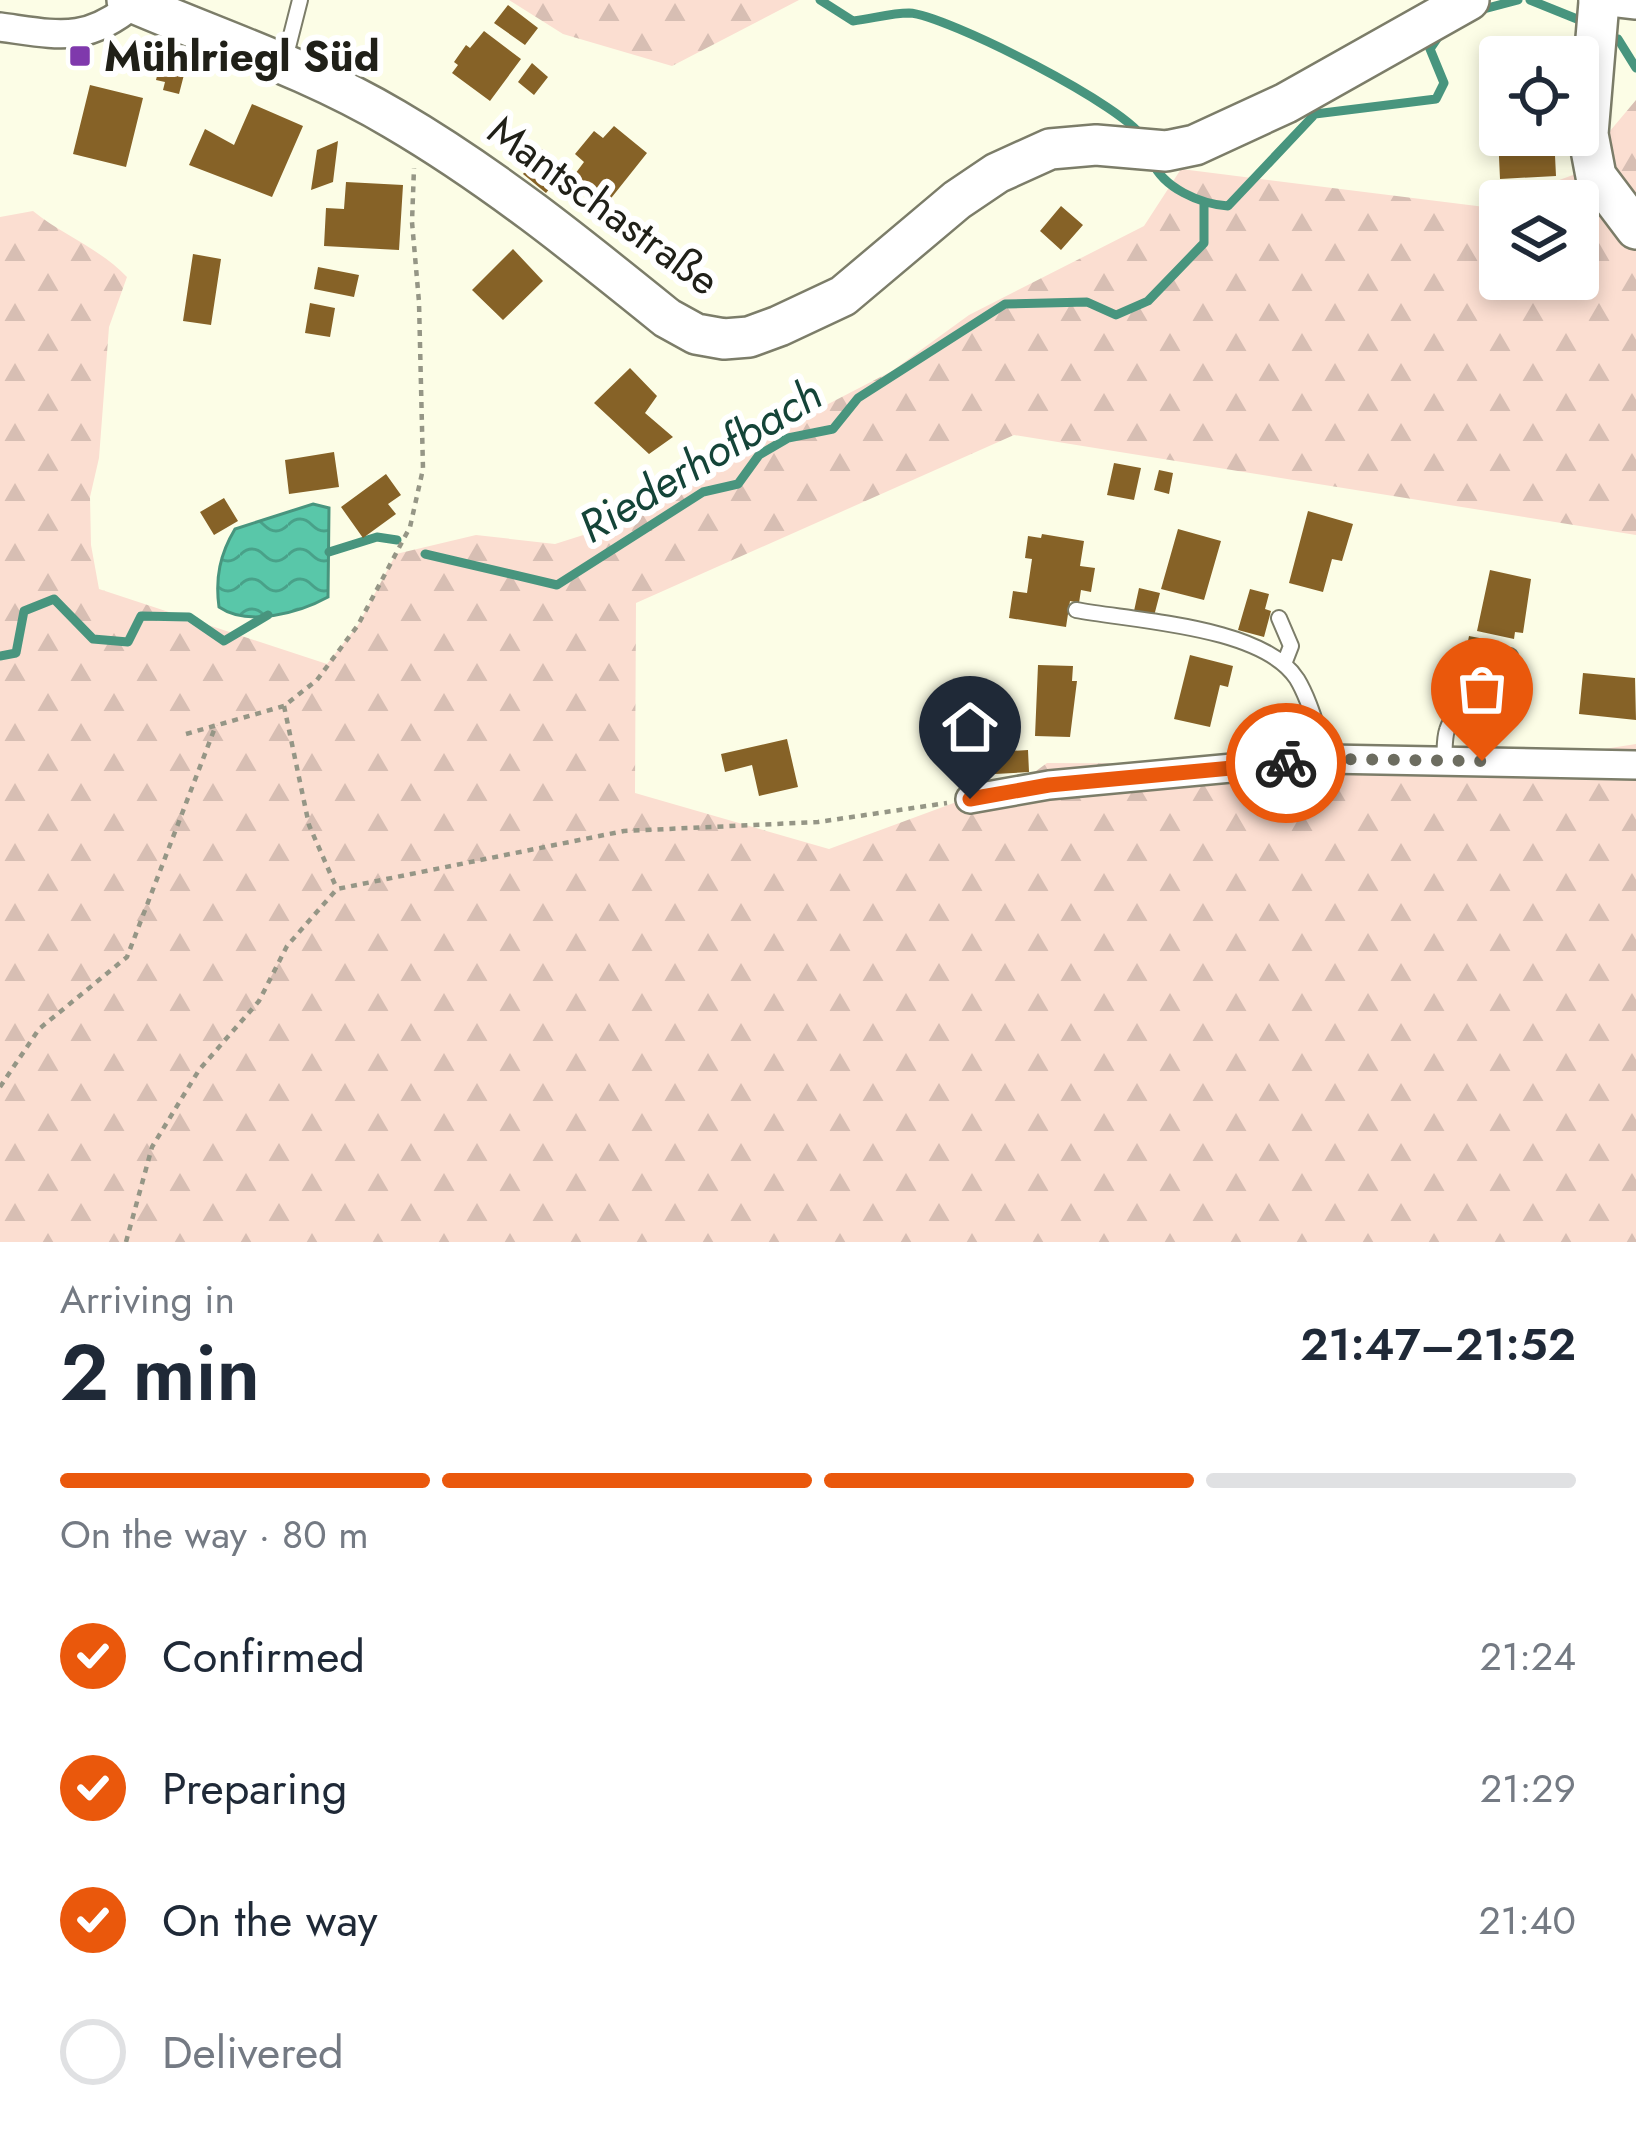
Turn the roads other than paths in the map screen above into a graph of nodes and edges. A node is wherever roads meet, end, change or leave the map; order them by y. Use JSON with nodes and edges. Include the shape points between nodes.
{"nodes":[{"id":1,"x":300,"y":0,"type":"edge"},
{"id":2,"x":1469,"y":0,"type":"edge"},
{"id":3,"x":131,"y":2,"type":"edge"},
{"id":4,"x":1609,"y":2,"type":"edge"},
{"id":5,"x":0,"y":26,"type":"edge"},
{"id":6,"x":284,"y":64,"type":"junction"},
{"id":7,"x":1636,"y":229,"type":"edge"},
{"id":8,"x":1076,"y":610,"type":"dead end"},
{"id":9,"x":1279,"y":619,"type":"dead end"},
{"id":10,"x":1510,"y":656,"type":"dead end"},
{"id":11,"x":1283,"y":664,"type":"junction"},
{"id":12,"x":1328,"y":759,"type":"junction"},
{"id":13,"x":1444,"y":760,"type":"junction"},
{"id":14,"x":1636,"y":765,"type":"edge"},
{"id":15,"x":970,"y":799,"type":"road end"}],
"edges":[{"from":1,"to":6,"type":"lane"},
{"from":2,"to":6,"type":"street","name":"Mantschastraße","via":[[1236,129],[1150,151],[1050,149],[997,173],[843,296],[724,340],[667,318],[485,174]]},
{"from":3,"to":5,"type":"street","via":[[110,25],[81,35]]},
{"from":3,"to":6,"type":"street","name":"Mantschastraße"},
{"from":4,"to":7,"type":"street","via":[[1588,134],[1596,176]]},
{"from":8,"to":11,"type":"lane","via":[[1233,638]]},
{"from":9,"to":11,"type":"lane","via":[[1291,646]]},
{"from":10,"to":13,"type":"lane","via":[[1447,728]]},
{"from":11,"to":12,"type":"lane"},
{"from":12,"to":13,"type":"street"},
{"from":12,"to":15,"type":"street"},
{"from":13,"to":14,"type":"street"}]}
